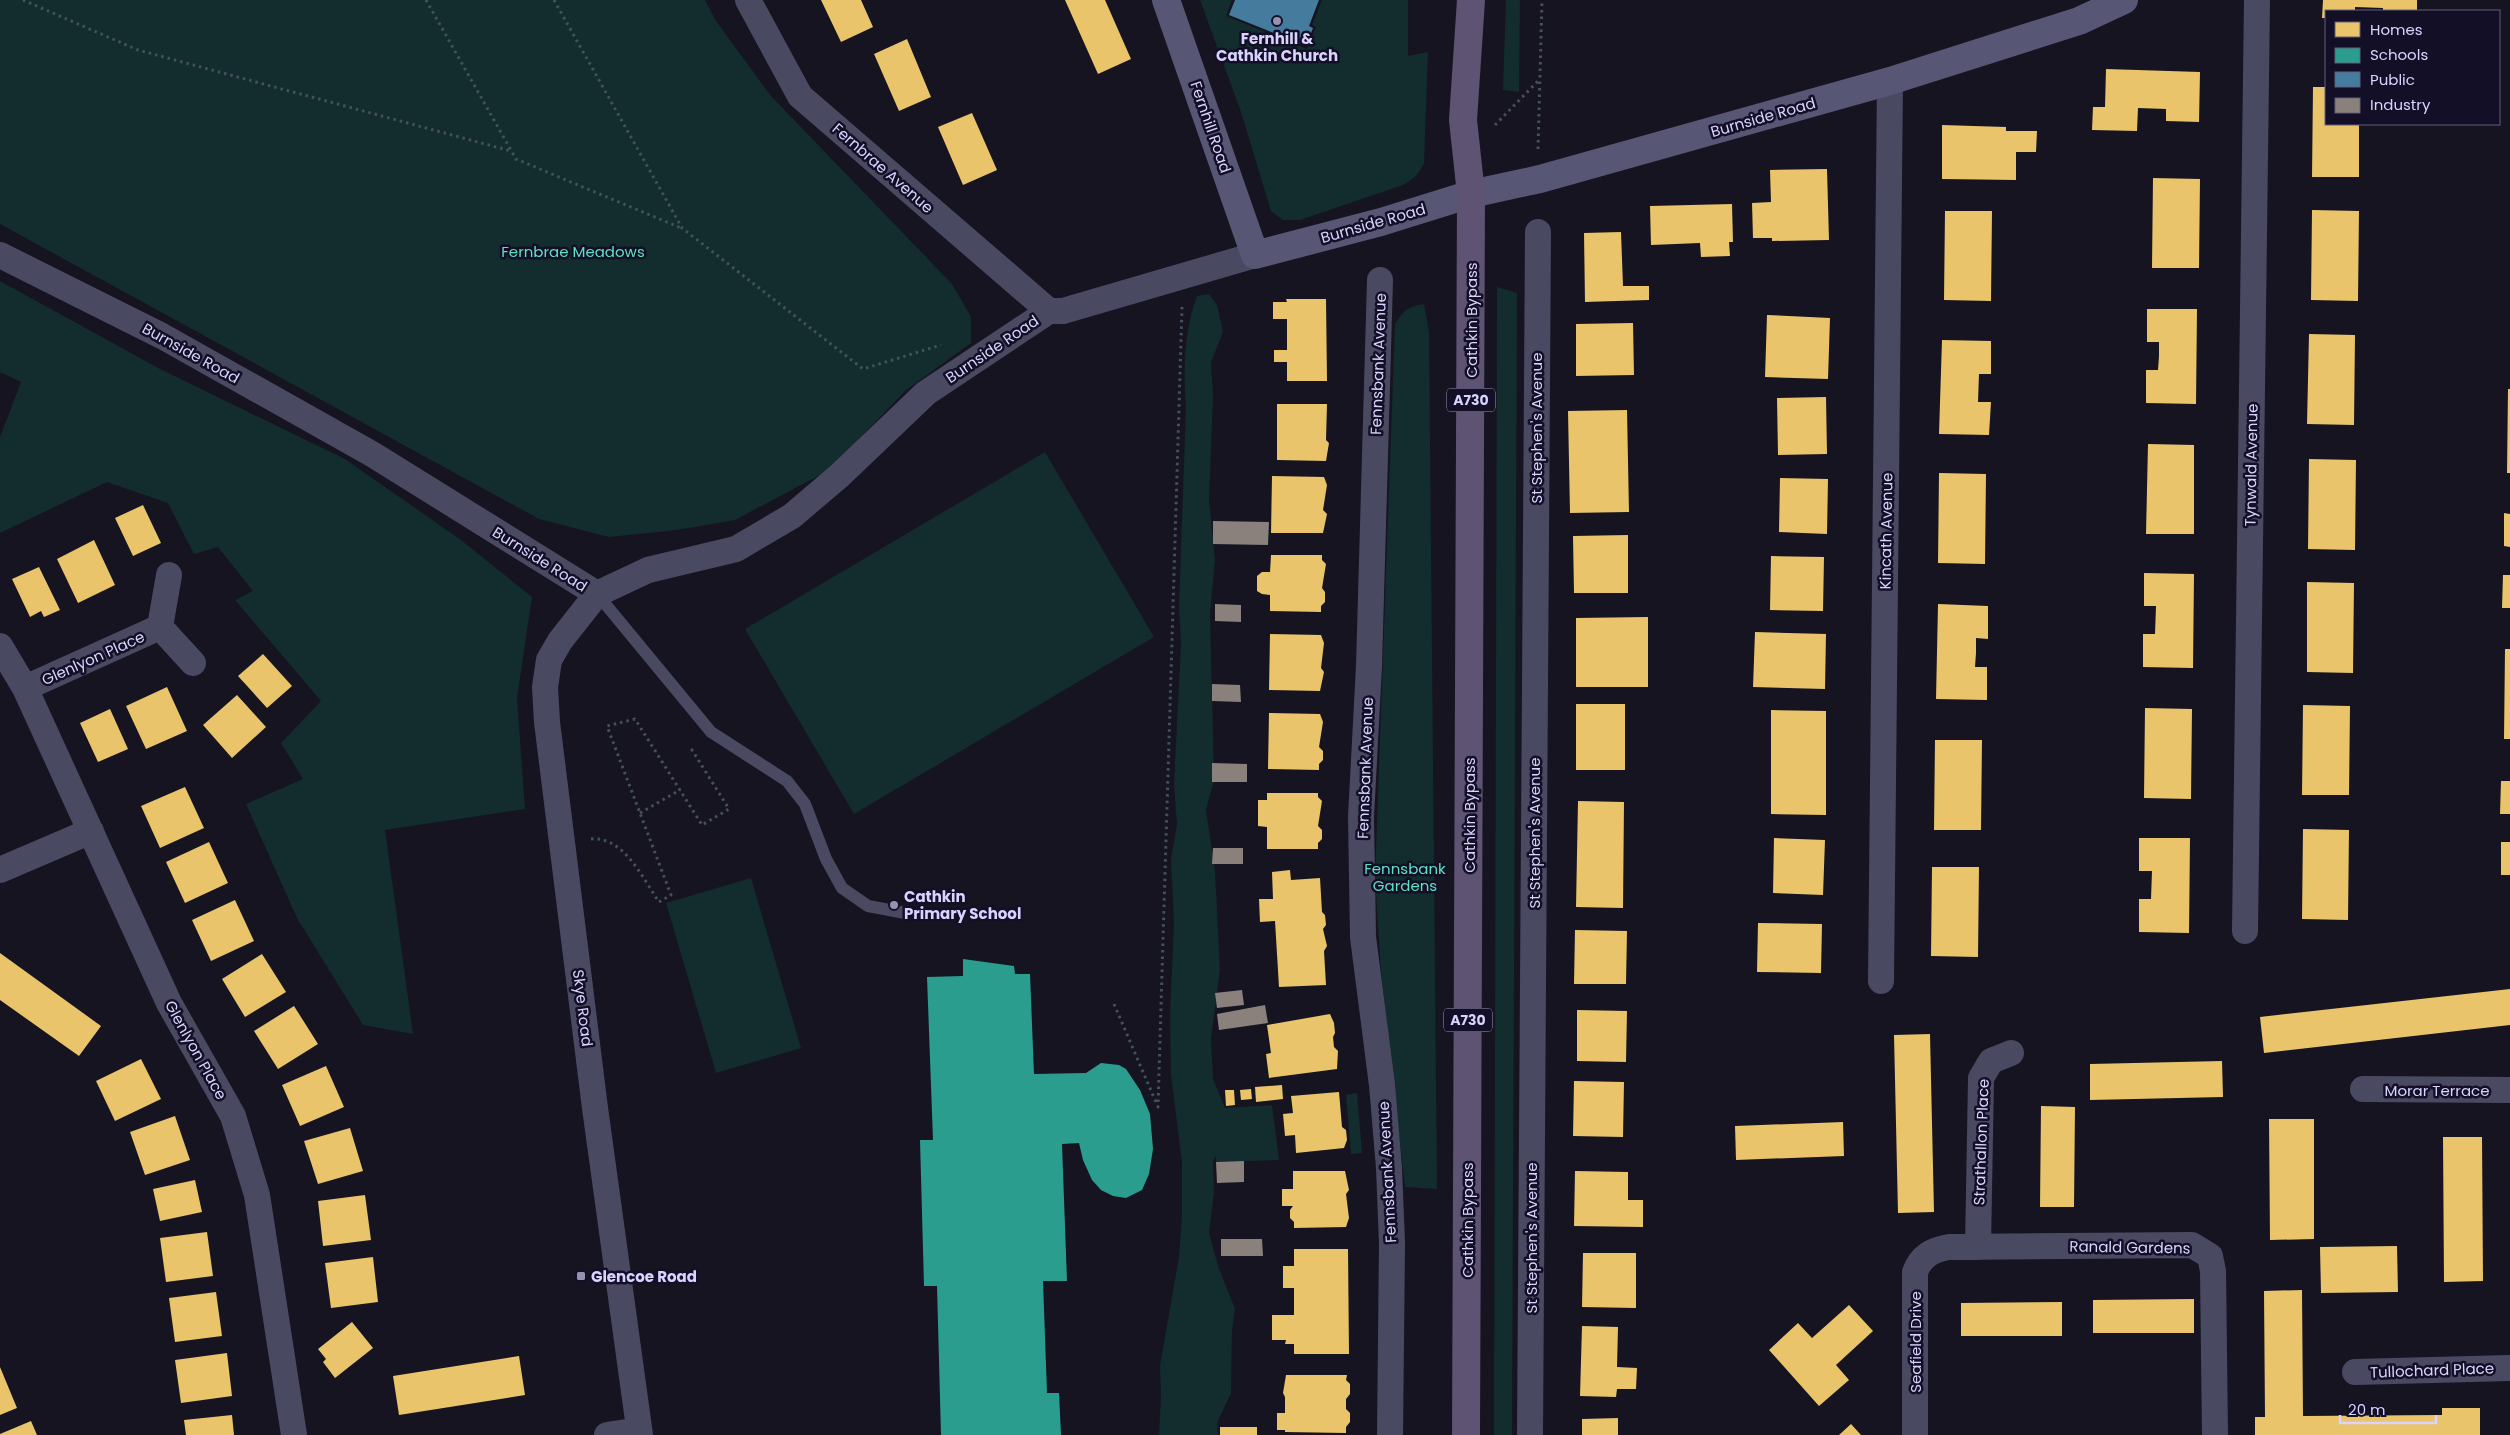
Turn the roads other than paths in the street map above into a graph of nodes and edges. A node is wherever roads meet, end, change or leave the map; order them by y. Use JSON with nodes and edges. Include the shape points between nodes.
{"nodes":[{"id":1,"x":748,"y":0,"type":"edge"},
{"id":2,"x":1166,"y":0,"type":"edge"},
{"id":3,"x":1471,"y":0,"type":"edge"},
{"id":4,"x":2124,"y":0,"type":"edge"},
{"id":5,"x":2258,"y":0,"type":"edge"},
{"id":6,"x":1890,"y":81,"type":"junction"},
{"id":7,"x":1472,"y":194,"type":"junction"},
{"id":8,"x":1538,"y":232,"type":"dead end"},
{"id":9,"x":0,"y":255,"type":"edge"},
{"id":10,"x":1255,"y":255,"type":"junction"},
{"id":11,"x":1380,"y":280,"type":"dead end"},
{"id":12,"x":1049,"y":311,"type":"junction"},
{"id":13,"x":169,"y":575,"type":"dead end"},
{"id":14,"x":597,"y":594,"type":"junction"},
{"id":15,"x":160,"y":627,"type":"junction"},
{"id":16,"x":0,"y":646,"type":"edge"},
{"id":17,"x":193,"y":663,"type":"dead end"},
{"id":18,"x":25,"y":688,"type":"junction"},
{"id":19,"x":91,"y":831,"type":"junction"},
{"id":20,"x":0,"y":870,"type":"edge"},
{"id":21,"x":905,"y":912,"type":"dead end"},
{"id":22,"x":2246,"y":931,"type":"dead end"},
{"id":23,"x":1882,"y":981,"type":"dead end"},
{"id":24,"x":2011,"y":1053,"type":"dead end"},
{"id":25,"x":2363,"y":1089,"type":"dead end"},
{"id":26,"x":2510,"y":1090,"type":"edge"},
{"id":27,"x":1978,"y":1246,"type":"junction"},
{"id":28,"x":1928,"y":1254,"type":"joint"},
{"id":29,"x":2510,"y":1368,"type":"edge"},
{"id":30,"x":2355,"y":1372,"type":"dead end"},
{"id":31,"x":640,"y":1433,"type":"edge"},
{"id":32,"x":294,"y":1435,"type":"edge"},
{"id":33,"x":607,"y":1435,"type":"edge"},
{"id":34,"x":1390,"y":1435,"type":"edge"},
{"id":35,"x":1466,"y":1435,"type":"edge"},
{"id":36,"x":1530,"y":1435,"type":"edge"},
{"id":37,"x":1915,"y":1435,"type":"edge"},
{"id":38,"x":2215,"y":1435,"type":"edge"}],
"edges":[{"from":1,"to":12,"type":"street","name":"Fernbrae Avenue","via":[[800,96]]},
{"from":2,"to":10,"type":"street","name":"Fernhill Road"},
{"from":3,"to":7,"type":"main road","number":"A730","via":[[1463,120]]},
{"from":4,"to":6,"type":"street","name":"Burnside Road","via":[[2079,21]]},
{"from":5,"to":22,"type":"street","name":"Tynwald Avenue"},
{"from":6,"to":7,"type":"street","name":"Burnside Road","via":[[1540,180]]},
{"from":6,"to":23,"type":"street","name":"Kincath Avenue"},
{"from":7,"to":10,"type":"street","name":"Burnside Road"},
{"from":7,"to":35,"type":"main road","name":"Cathkin Bypass","number":"A730"},
{"from":8,"to":36,"type":"street","name":"St Stephen's Avenue"},
{"from":9,"to":14,"type":"street","name":"Burnside Road","via":[[162,336],[372,454]]},
{"from":10,"to":12,"type":"street","name":"Burnside Road","via":[[1063,311]]},
{"from":11,"to":34,"type":"street","name":"Fennsbank Avenue","via":[[1361,817],[1363,937],[1390,1168]]},
{"from":12,"to":14,"type":"street","name":"Burnside Road","via":[[926,393],[792,516],[736,549],[648,570]]},
{"from":13,"to":15,"type":"street","name":"Glenlyon Place"},
{"from":14,"to":21,"type":"lane","via":[[711,732],[787,781],[805,804],[826,859],[842,888],[868,906]]},
{"from":14,"to":31,"type":"street","name":"Skye Road","via":[[560,642],[550,660],[545,687],[595,1108]]},
{"from":15,"to":17,"type":"street","name":"Glenlyon Place"},
{"from":15,"to":18,"type":"street","name":"Glenlyon Place"},
{"from":16,"to":18,"type":"street","name":"Glenlyon Place"},
{"from":18,"to":19,"type":"street","name":"Glenlyon Place"},
{"from":19,"to":20,"type":"street"},
{"from":19,"to":32,"type":"street","name":"Glenlyon Place","via":[[169,1003],[233,1116],[257,1195]]},
{"from":24,"to":27,"type":"street","name":"Strathallon Place","via":[[1991,1061],[1981,1078]]},
{"from":25,"to":26,"type":"street","name":"Morar Terrace"},
{"from":27,"to":28,"type":"street","name":"Ranald Gardens","via":[[1949,1247]]},
{"from":27,"to":38,"type":"street","name":"Ranald Gardens","via":[[2192,1246],[2210,1256],[2213,1271]]},
{"from":28,"to":37,"type":"street","name":"Seafield Drive","via":[[1914,1272]]},
{"from":29,"to":30,"type":"street","name":"Tullochard Place"},
{"from":31,"to":33,"type":"street"}]}
